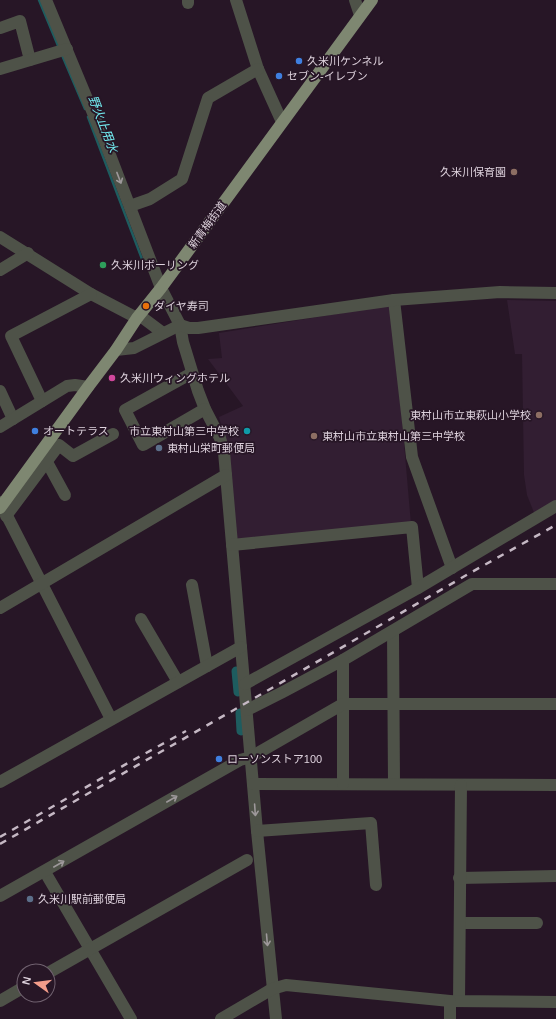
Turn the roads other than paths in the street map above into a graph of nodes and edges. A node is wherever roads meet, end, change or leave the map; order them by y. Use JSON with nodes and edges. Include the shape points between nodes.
{"nodes":[{"id":1,"x":46,"y":0,"type":"edge"},
{"id":2,"x":236,"y":0,"type":"edge"},
{"id":3,"x":355,"y":0,"type":"edge"},
{"id":4,"x":372,"y":0,"type":"edge"},
{"id":5,"x":360,"y":15,"type":"junction"},
{"id":6,"x":0,"y":28,"type":"edge"},
{"id":7,"x":62,"y":50,"type":"junction"},
{"id":8,"x":30,"y":60,"type":"junction"},
{"id":9,"x":0,"y":69,"type":"edge"},
{"id":10,"x":258,"y":69,"type":"junction"},
{"id":11,"x":282,"y":122,"type":"junction"},
{"id":12,"x":130,"y":206,"type":"junction"},
{"id":13,"x":0,"y":237,"type":"edge"},
{"id":14,"x":28,"y":254,"type":"junction"},
{"id":15,"x":0,"y":270,"type":"edge"},
{"id":16,"x":161,"y":288,"type":"junction"},
{"id":17,"x":556,"y":293,"type":"edge"},
{"id":18,"x":91,"y":294,"type":"junction"},
{"id":19,"x":394,"y":300,"type":"junction"},
{"id":20,"x":138,"y":317,"type":"junction"},
{"id":21,"x":180,"y":325,"type":"junction"},
{"id":22,"x":163,"y":333,"type":"junction"},
{"id":23,"x":116,"y":350,"type":"junction"},
{"id":24,"x":192,"y":373,"type":"junction"},
{"id":25,"x":88,"y":387,"type":"junction"},
{"id":26,"x":0,"y":392,"type":"edge"},
{"id":27,"x":42,"y":401,"type":"junction"},
{"id":28,"x":205,"y":409,"type":"junction"},
{"id":29,"x":13,"y":419,"type":"junction"},
{"id":30,"x":0,"y":426,"type":"edge"},
{"id":31,"x":113,"y":434,"type":"dead end"},
{"id":32,"x":47,"y":462,"type":"junction"},
{"id":33,"x":226,"y":475,"type":"junction"},
{"id":34,"x":65,"y":495,"type":"dead end"},
{"id":35,"x":556,"y":506,"type":"edge"},
{"id":36,"x":2,"y":508,"type":"edge"},
{"id":37,"x":232,"y":545,"type":"junction"},
{"id":38,"x":452,"y":568,"type":"junction"},
{"id":39,"x":42,"y":583,"type":"junction"},
{"id":40,"x":192,"y":584,"type":"dead end"},
{"id":41,"x":556,"y":584,"type":"edge"},
{"id":42,"x":418,"y":588,"type":"junction"},
{"id":43,"x":0,"y":608,"type":"edge"},
{"id":44,"x":141,"y":619,"type":"dead end"},
{"id":45,"x":393,"y":631,"type":"junction"},
{"id":46,"x":241,"y":647,"type":"junction"},
{"id":47,"x":343,"y":660,"type":"junction"},
{"id":48,"x":207,"y":666,"type":"junction"},
{"id":49,"x":178,"y":682,"type":"junction"},
{"id":50,"x":245,"y":684,"type":"junction"},
{"id":51,"x":393,"y":703,"type":"junction"},
{"id":52,"x":343,"y":704,"type":"junction"},
{"id":53,"x":556,"y":704,"type":"edge"},
{"id":54,"x":247,"y":710,"type":"junction"},
{"id":55,"x":111,"y":719,"type":"junction"},
{"id":56,"x":251,"y":757,"type":"junction"},
{"id":57,"x":0,"y":782,"type":"edge"},
{"id":58,"x":253,"y":784,"type":"junction"},
{"id":59,"x":343,"y":784,"type":"junction"},
{"id":60,"x":394,"y":784,"type":"junction"},
{"id":61,"x":461,"y":785,"type":"junction"},
{"id":62,"x":556,"y":785,"type":"edge"},
{"id":63,"x":257,"y":831,"type":"junction"},
{"id":64,"x":247,"y":860,"type":"dead end"},
{"id":65,"x":44,"y":872,"type":"junction"},
{"id":66,"x":556,"y":876,"type":"edge"},
{"id":67,"x":460,"y":878,"type":"junction"},
{"id":68,"x":376,"y":886,"type":"dead end"},
{"id":69,"x":0,"y":896,"type":"edge"},
{"id":70,"x":460,"y":923,"type":"junction"},
{"id":71,"x":537,"y":923,"type":"dead end"},
{"id":72,"x":90,"y":949,"type":"junction"},
{"id":73,"x":56,"y":968,"type":"edge"},
{"id":74,"x":272,"y":989,"type":"junction"},
{"id":75,"x":16,"y":992,"type":"edge"},
{"id":76,"x":0,"y":1001,"type":"edge"},
{"id":77,"x":454,"y":1001,"type":"junction"},
{"id":78,"x":556,"y":1002,"type":"edge"},
{"id":79,"x":131,"y":1019,"type":"edge"},
{"id":80,"x":221,"y":1019,"type":"edge"},
{"id":81,"x":276,"y":1019,"type":"edge"},
{"id":82,"x":450,"y":1019,"type":"edge"}],
"edges":[{"from":1,"to":7,"type":"street"},
{"from":2,"to":10,"type":"street"},
{"from":3,"to":5,"type":"street"},
{"from":4,"to":5,"type":"main road","name":"新青梅街道"},
{"from":5,"to":11,"type":"main road","name":"新青梅街道"},
{"from":6,"to":8,"type":"street","via":[[20,21]]},
{"from":7,"to":8,"type":"street"},
{"from":7,"to":12,"type":"street","one_way":true},
{"from":8,"to":9,"type":"street"},
{"from":10,"to":11,"type":"street"},
{"from":10,"to":12,"type":"street","via":[[208,98],[182,179],[150,199]]},
{"from":11,"to":16,"type":"main road","name":"新青梅街道"},
{"from":12,"to":16,"type":"street"},
{"from":13,"to":14,"type":"street"},
{"from":14,"to":15,"type":"street"},
{"from":14,"to":18,"type":"street"},
{"from":16,"to":20,"type":"main road","name":"新青梅街道"},
{"from":16,"to":21,"type":"street"},
{"from":17,"to":19,"type":"street","via":[[500,292]]},
{"from":18,"to":20,"type":"street"},
{"from":18,"to":27,"type":"street","via":[[11,336]]},
{"from":19,"to":21,"type":"street","via":[[198,328]]},
{"from":19,"to":38,"type":"street","via":[[412,457]]},
{"from":20,"to":22,"type":"street"},
{"from":20,"to":23,"type":"main road","name":"新青梅街道"},
{"from":21,"to":22,"type":"street"},
{"from":21,"to":24,"type":"street"},
{"from":22,"to":23,"type":"street","via":[[134,348]]},
{"from":23,"to":25,"type":"main road","name":"新青梅街道"},
{"from":24,"to":28,"type":"street"},
{"from":24,"to":28,"type":"street","via":[[125,410],[143,445]]},
{"from":25,"to":27,"type":"street","via":[[67,386]]},
{"from":25,"to":36,"type":"main road","name":"新青梅街道"},
{"from":26,"to":29,"type":"street"},
{"from":27,"to":29,"type":"street"},
{"from":28,"to":33,"type":"street","via":[[220,438]]},
{"from":29,"to":30,"type":"street"},
{"from":31,"to":32,"type":"street","via":[[73,456],[59,445]]},
{"from":32,"to":34,"type":"street"},
{"from":32,"to":36,"type":"street"},
{"from":33,"to":37,"type":"street"},
{"from":33,"to":39,"type":"street"},
{"from":35,"to":38,"type":"street"},
{"from":36,"to":39,"type":"street"},
{"from":37,"to":42,"type":"street","via":[[412,526]]},
{"from":37,"to":46,"type":"street"},
{"from":38,"to":42,"type":"street"},
{"from":39,"to":43,"type":"street"},
{"from":39,"to":55,"type":"street"},
{"from":40,"to":48,"type":"street"},
{"from":41,"to":45,"type":"street","via":[[472,584]]},
{"from":42,"to":50,"type":"street"},
{"from":44,"to":49,"type":"street"},
{"from":45,"to":47,"type":"street"},
{"from":45,"to":51,"type":"street"},
{"from":46,"to":48,"type":"street"},
{"from":46,"to":50,"type":"street"},
{"from":47,"to":52,"type":"street"},
{"from":47,"to":54,"type":"street"},
{"from":48,"to":49,"type":"street"},
{"from":49,"to":55,"type":"street"},
{"from":50,"to":54,"type":"street"},
{"from":51,"to":52,"type":"street"},
{"from":51,"to":53,"type":"street"},
{"from":51,"to":60,"type":"street"},
{"from":52,"to":56,"type":"street"},
{"from":52,"to":59,"type":"street"},
{"from":54,"to":56,"type":"street"},
{"from":55,"to":57,"type":"street"},
{"from":56,"to":58,"type":"street"},
{"from":65,"to":56,"type":"street","one_way":true,"via":[[240,760]]},
{"from":58,"to":59,"type":"street"},
{"from":58,"to":63,"type":"street","one_way":true},
{"from":59,"to":60,"type":"street"},
{"from":60,"to":61,"type":"street"},
{"from":61,"to":62,"type":"street"},
{"from":61,"to":67,"type":"street"},
{"from":63,"to":68,"type":"street","via":[[371,823]]},
{"from":63,"to":74,"type":"street","one_way":true},
{"from":64,"to":72,"type":"street"},
{"from":65,"to":69,"type":"street"},
{"from":65,"to":72,"type":"street"},
{"from":66,"to":67,"type":"street"},
{"from":67,"to":70,"type":"street"},
{"from":70,"to":71,"type":"street"},
{"from":70,"to":77,"type":"street"},
{"from":72,"to":73,"type":"street"},
{"from":72,"to":79,"type":"street"},
{"from":74,"to":77,"type":"street","via":[[286,985]]},
{"from":74,"to":80,"type":"street"},
{"from":74,"to":81,"type":"street"},
{"from":75,"to":76,"type":"street"},
{"from":77,"to":78,"type":"street"},
{"from":77,"to":82,"type":"street"}]}
